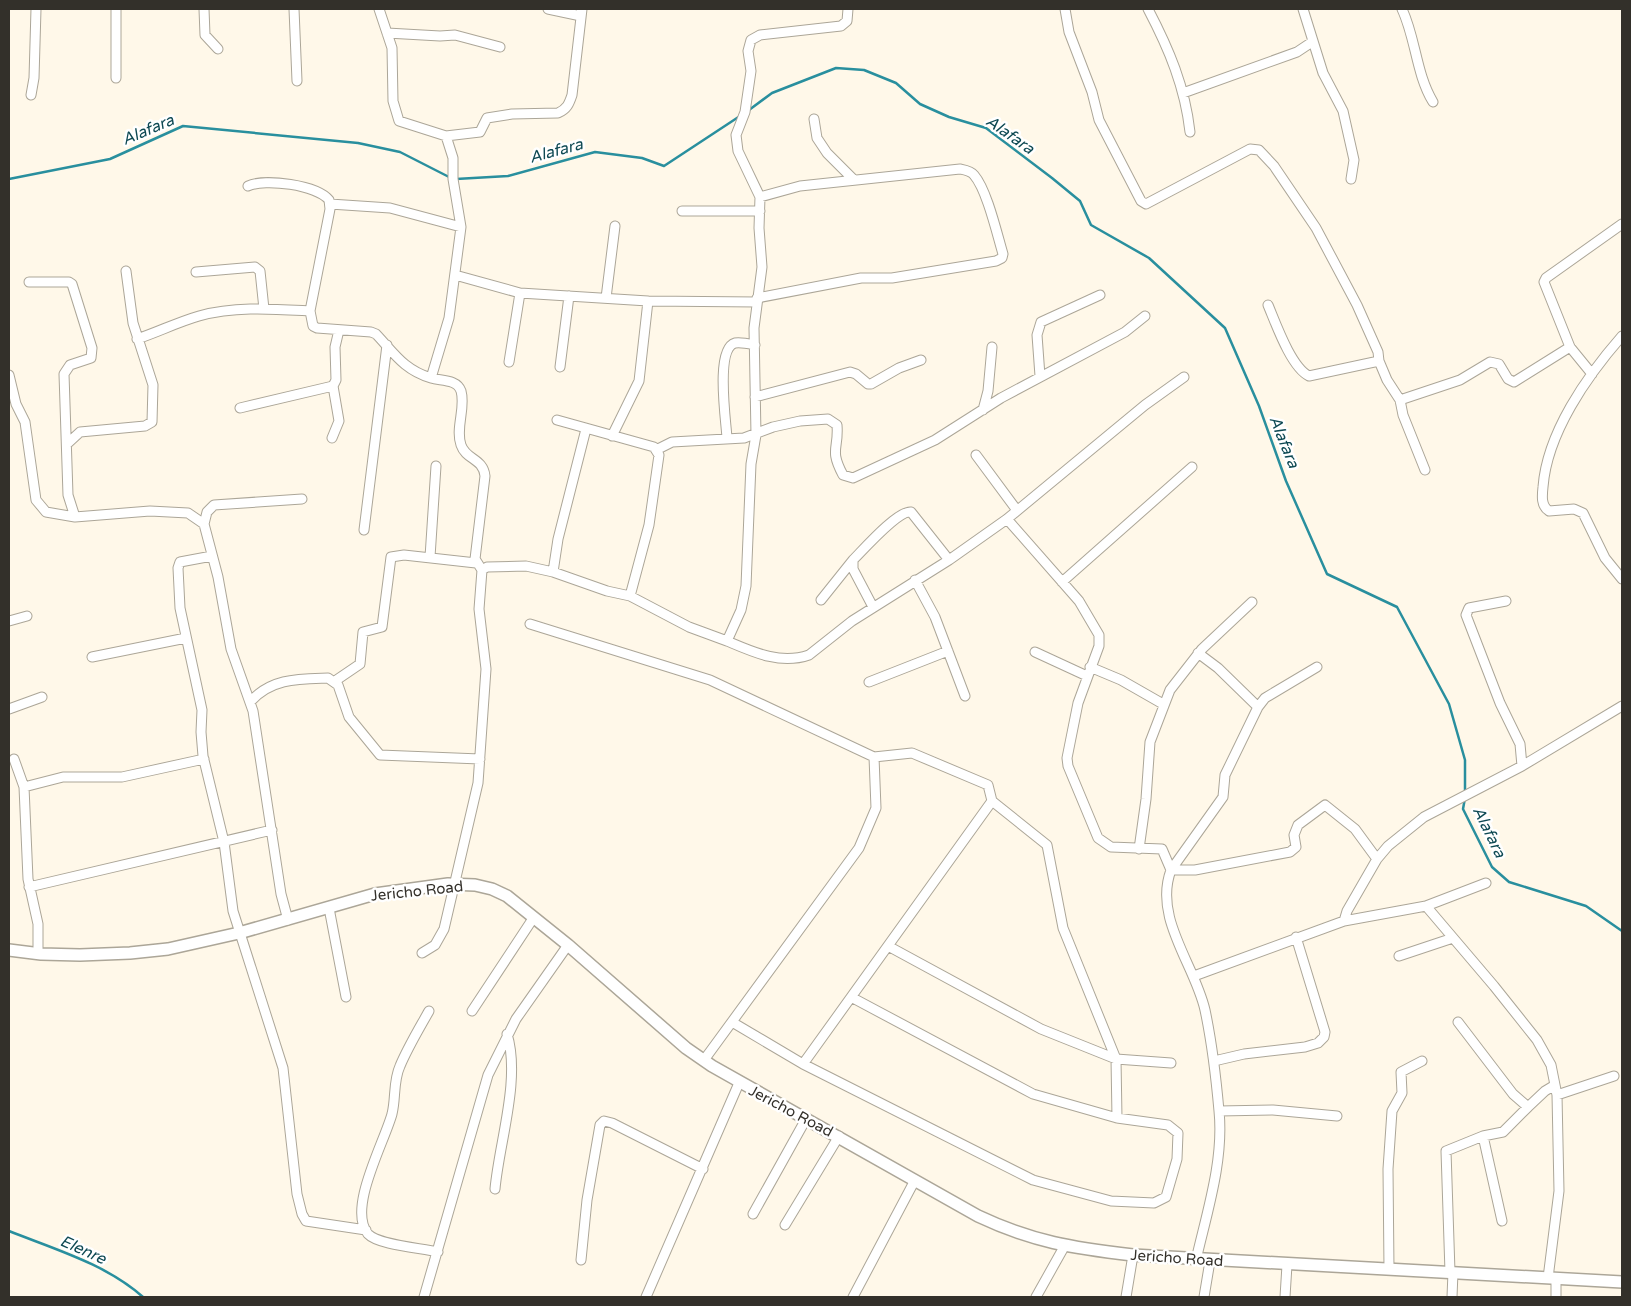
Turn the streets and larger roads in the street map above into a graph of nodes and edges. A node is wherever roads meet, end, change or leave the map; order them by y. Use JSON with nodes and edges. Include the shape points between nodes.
{"nodes":[{"id":1,"x":36,"y":9,"type":"edge"},
{"id":2,"x":116,"y":9,"type":"edge"},
{"id":3,"x":204,"y":9,"type":"edge"},
{"id":4,"x":294,"y":9,"type":"edge"},
{"id":5,"x":379,"y":9,"type":"edge"},
{"id":6,"x":548,"y":9,"type":"edge"},
{"id":7,"x":848,"y":9,"type":"edge"},
{"id":8,"x":1065,"y":9,"type":"edge"},
{"id":9,"x":1148,"y":9,"type":"edge"},
{"id":10,"x":1304,"y":9,"type":"edge"},
{"id":11,"x":1402,"y":9,"type":"edge"},
{"id":12,"x":582,"y":12,"type":"edge"},
{"id":13,"x":387,"y":33,"type":"junction"},
{"id":14,"x":1312,"y":42,"type":"junction"},
{"id":15,"x":500,"y":47,"type":"dead end"},
{"id":16,"x":218,"y":49,"type":"dead end"},
{"id":17,"x":116,"y":78,"type":"dead end"},
{"id":18,"x":296,"y":81,"type":"dead end"},
{"id":19,"x":1184,"y":93,"type":"junction"},
{"id":20,"x":31,"y":95,"type":"dead end"},
{"id":21,"x":1433,"y":102,"type":"dead end"},
{"id":22,"x":814,"y":119,"type":"dead end"},
{"id":23,"x":1190,"y":132,"type":"dead end"},
{"id":24,"x":446,"y":136,"type":"junction"},
{"id":25,"x":1351,"y":179,"type":"dead end"},
{"id":26,"x":854,"y":180,"type":"junction"},
{"id":27,"x":248,"y":186,"type":"dead end"},
{"id":28,"x":760,"y":197,"type":"junction"},
{"id":29,"x":330,"y":204,"type":"junction"},
{"id":30,"x":682,"y":211,"type":"dead end"},
{"id":31,"x":760,"y":211,"type":"junction"},
{"id":32,"x":1622,"y":224,"type":"edge"},
{"id":33,"x":615,"y":226,"type":"dead end"},
{"id":34,"x":461,"y":227,"type":"junction"},
{"id":35,"x":126,"y":271,"type":"dead end"},
{"id":36,"x":196,"y":272,"type":"dead end"},
{"id":37,"x":455,"y":275,"type":"junction"},
{"id":38,"x":30,"y":282,"type":"dead end"},
{"id":39,"x":520,"y":294,"type":"junction"},
{"id":40,"x":1100,"y":295,"type":"dead end"},
{"id":41,"x":569,"y":296,"type":"junction"},
{"id":42,"x":606,"y":298,"type":"junction"},
{"id":43,"x":757,"y":300,"type":"junction"},
{"id":44,"x":648,"y":301,"type":"junction"},
{"id":45,"x":1268,"y":305,"type":"dead end"},
{"id":46,"x":264,"y":309,"type":"junction"},
{"id":47,"x":310,"y":312,"type":"junction"},
{"id":48,"x":1145,"y":316,"type":"dead end"},
{"id":49,"x":339,"y":330,"type":"junction"},
{"id":50,"x":1622,"y":336,"type":"edge"},
{"id":51,"x":138,"y":339,"type":"junction"},
{"id":52,"x":755,"y":344,"type":"junction"},
{"id":53,"x":387,"y":345,"type":"junction"},
{"id":54,"x":992,"y":347,"type":"dead end"},
{"id":55,"x":1570,"y":347,"type":"junction"},
{"id":56,"x":921,"y":360,"type":"dead end"},
{"id":57,"x":1379,"y":361,"type":"junction"},
{"id":58,"x":509,"y":362,"type":"dead end"},
{"id":59,"x":560,"y":367,"type":"dead end"},
{"id":60,"x":1592,"y":374,"type":"junction"},
{"id":61,"x":9,"y":375,"type":"edge"},
{"id":62,"x":1040,"y":376,"type":"junction"},
{"id":63,"x":1184,"y":377,"type":"dead end"},
{"id":64,"x":431,"y":378,"type":"junction"},
{"id":65,"x":333,"y":386,"type":"junction"},
{"id":66,"x":755,"y":397,"type":"junction"},
{"id":67,"x":1400,"y":400,"type":"junction"},
{"id":68,"x":240,"y":408,"type":"dead end"},
{"id":69,"x":983,"y":410,"type":"junction"},
{"id":70,"x":557,"y":420,"type":"dead end"},
{"id":71,"x":586,"y":429,"type":"junction"},
{"id":72,"x":756,"y":435,"type":"junction"},
{"id":73,"x":612,"y":436,"type":"junction"},
{"id":74,"x":332,"y":438,"type":"dead end"},
{"id":75,"x":727,"y":438,"type":"junction"},
{"id":76,"x":67,"y":444,"type":"junction"},
{"id":77,"x":656,"y":450,"type":"junction"},
{"id":78,"x":976,"y":455,"type":"dead end"},
{"id":79,"x":436,"y":466,"type":"dead end"},
{"id":80,"x":1192,"y":467,"type":"dead end"},
{"id":81,"x":1425,"y":470,"type":"dead end"},
{"id":82,"x":302,"y":498,"type":"dead end"},
{"id":83,"x":1016,"y":509,"type":"junction"},
{"id":84,"x":76,"y":517,"type":"junction"},
{"id":85,"x":1007,"y":519,"type":"junction"},
{"id":86,"x":204,"y":524,"type":"junction"},
{"id":87,"x":364,"y":530,"type":"dead end"},
{"id":88,"x":212,"y":556,"type":"junction"},
{"id":89,"x":430,"y":557,"type":"junction"},
{"id":90,"x":853,"y":560,"type":"junction"},
{"id":91,"x":949,"y":560,"type":"junction"},
{"id":92,"x":479,"y":567,"type":"junction"},
{"id":93,"x":1618,"y":567,"type":"edge"},
{"id":94,"x":553,"y":572,"type":"junction"},
{"id":95,"x":1622,"y":579,"type":"edge"},
{"id":96,"x":914,"y":580,"type":"junction"},
{"id":97,"x":1062,"y":582,"type":"junction"},
{"id":98,"x":630,"y":596,"type":"junction"},
{"id":99,"x":821,"y":600,"type":"dead end"},
{"id":100,"x":1506,"y":601,"type":"dead end"},
{"id":101,"x":1252,"y":602,"type":"dead end"},
{"id":102,"x":873,"y":607,"type":"junction"},
{"id":103,"x":27,"y":616,"type":"dead end"},
{"id":104,"x":9,"y":621,"type":"edge"},
{"id":105,"x":530,"y":624,"type":"dead end"},
{"id":106,"x":186,"y":638,"type":"junction"},
{"id":107,"x":727,"y":641,"type":"junction"},
{"id":108,"x":948,"y":651,"type":"junction"},
{"id":109,"x":1035,"y":652,"type":"dead end"},
{"id":110,"x":1198,"y":653,"type":"junction"},
{"id":111,"x":92,"y":657,"type":"dead end"},
{"id":112,"x":1317,"y":667,"type":"dead end"},
{"id":113,"x":1088,"y":672,"type":"junction"},
{"id":114,"x":335,"y":681,"type":"junction"},
{"id":115,"x":869,"y":682,"type":"dead end"},
{"id":116,"x":965,"y":696,"type":"dead end"},
{"id":117,"x":42,"y":697,"type":"dead end"},
{"id":118,"x":251,"y":701,"type":"junction"},
{"id":119,"x":1163,"y":704,"type":"junction"},
{"id":120,"x":1622,"y":706,"type":"edge"},
{"id":121,"x":1258,"y":707,"type":"junction"},
{"id":122,"x":9,"y":709,"type":"edge"},
{"id":123,"x":874,"y":757,"type":"junction"},
{"id":124,"x":14,"y":759,"type":"dead end"},
{"id":125,"x":204,"y":759,"type":"junction"},
{"id":126,"x":480,"y":759,"type":"junction"},
{"id":127,"x":1522,"y":766,"type":"junction"},
{"id":128,"x":24,"y":786,"type":"junction"},
{"id":129,"x":992,"y":801,"type":"junction"},
{"id":130,"x":272,"y":830,"type":"junction"},
{"id":131,"x":224,"y":842,"type":"junction"},
{"id":132,"x":1139,"y":849,"type":"junction"},
{"id":133,"x":1377,"y":859,"type":"junction"},
{"id":134,"x":1171,"y":870,"type":"junction"},
{"id":135,"x":1486,"y":883,"type":"dead end"},
{"id":136,"x":454,"y":884,"type":"junction"},
{"id":137,"x":29,"y":887,"type":"junction"},
{"id":138,"x":1426,"y":906,"type":"junction"},
{"id":139,"x":329,"y":908,"type":"junction"},
{"id":140,"x":534,"y":917,"type":"junction"},
{"id":141,"x":288,"y":920,"type":"junction"},
{"id":142,"x":1344,"y":921,"type":"junction"},
{"id":143,"x":239,"y":933,"type":"junction"},
{"id":144,"x":1296,"y":938,"type":"junction"},
{"id":145,"x":1453,"y":938,"type":"junction"},
{"id":146,"x":568,"y":945,"type":"junction"},
{"id":147,"x":888,"y":946,"type":"junction"},
{"id":148,"x":9,"y":950,"type":"edge"},
{"id":149,"x":422,"y":953,"type":"dead end"},
{"id":150,"x":38,"y":954,"type":"junction"},
{"id":151,"x":1399,"y":956,"type":"dead end"},
{"id":152,"x":1194,"y":976,"type":"junction"},
{"id":153,"x":346,"y":997,"type":"dead end"},
{"id":154,"x":851,"y":997,"type":"junction"},
{"id":155,"x":428,"y":1011,"type":"dead end"},
{"id":156,"x":472,"y":1011,"type":"dead end"},
{"id":157,"x":732,"y":1022,"type":"junction"},
{"id":158,"x":1458,"y":1022,"type":"dead end"},
{"id":159,"x":507,"y":1034,"type":"junction"},
{"id":160,"x":1116,"y":1059,"type":"junction"},
{"id":161,"x":704,"y":1060,"type":"junction"},
{"id":162,"x":1214,"y":1061,"type":"junction"},
{"id":163,"x":1422,"y":1061,"type":"dead end"},
{"id":164,"x":1171,"y":1063,"type":"dead end"},
{"id":165,"x":802,"y":1064,"type":"junction"},
{"id":166,"x":1614,"y":1076,"type":"dead end"},
{"id":167,"x":740,"y":1083,"type":"junction"},
{"id":168,"x":1555,"y":1085,"type":"junction"},
{"id":169,"x":1557,"y":1095,"type":"junction"},
{"id":170,"x":1528,"y":1107,"type":"junction"},
{"id":171,"x":1219,"y":1110,"type":"junction"},
{"id":172,"x":1337,"y":1116,"type":"dead end"},
{"id":173,"x":1116,"y":1118,"type":"junction"},
{"id":174,"x":806,"y":1119,"type":"junction"},
{"id":175,"x":839,"y":1136,"type":"junction"},
{"id":176,"x":1483,"y":1136,"type":"junction"},
{"id":177,"x":703,"y":1169,"type":"junction"},
{"id":178,"x":915,"y":1180,"type":"junction"},
{"id":179,"x":495,"y":1189,"type":"dead end"},
{"id":180,"x":753,"y":1214,"type":"dead end"},
{"id":181,"x":1502,"y":1221,"type":"dead end"},
{"id":182,"x":785,"y":1225,"type":"dead end"},
{"id":183,"x":366,"y":1230,"type":"junction"},
{"id":184,"x":1064,"y":1246,"type":"junction"},
{"id":185,"x":438,"y":1252,"type":"junction"},
{"id":186,"x":1133,"y":1256,"type":"junction"},
{"id":187,"x":581,"y":1260,"type":"dead end"},
{"id":188,"x":1196,"y":1260,"type":"junction"},
{"id":189,"x":1210,"y":1261,"type":"junction"},
{"id":190,"x":1287,"y":1265,"type":"junction"},
{"id":191,"x":1389,"y":1269,"type":"junction"},
{"id":192,"x":1451,"y":1272,"type":"junction"},
{"id":193,"x":1552,"y":1278,"type":"junction"},
{"id":194,"x":1622,"y":1282,"type":"edge"},
{"id":195,"x":424,"y":1297,"type":"edge"},
{"id":196,"x":646,"y":1297,"type":"edge"},
{"id":197,"x":852,"y":1297,"type":"edge"},
{"id":198,"x":1036,"y":1297,"type":"edge"},
{"id":199,"x":1126,"y":1297,"type":"edge"},
{"id":200,"x":1204,"y":1297,"type":"edge"},
{"id":201,"x":1285,"y":1297,"type":"edge"},
{"id":202,"x":1452,"y":1297,"type":"edge"},
{"id":203,"x":1556,"y":1297,"type":"edge"}],
"edges":[{"from":1,"to":20,"type":"street"},
{"from":2,"to":17,"type":"street"},
{"from":3,"to":16,"type":"street","via":[[204,31]]},
{"from":4,"to":18,"type":"street"},
{"from":5,"to":13,"type":"street"},
{"from":6,"to":12,"type":"street"},
{"from":7,"to":28,"type":"street","via":[[847,21],[841,26],[760,35],[751,40],[748,96],[736,142]]},
{"from":8,"to":57,"type":"street","via":[[1069,32],[1099,120],[1141,202],[1146,204],[1250,149],[1259,150],[1274,166],[1316,228],[1369,330]]},
{"from":9,"to":19,"type":"street","via":[[1170,51]]},
{"from":10,"to":14,"type":"street"},
{"from":11,"to":21,"type":"street","via":[[1425,89]]},
{"from":12,"to":24,"type":"street","via":[[572,95],[564,110],[558,113],[497,115],[487,118],[480,132]]},
{"from":13,"to":15,"type":"street","via":[[455,35]]},
{"from":13,"to":24,"type":"street","via":[[392,48],[396,118],[404,124]]},
{"from":14,"to":19,"type":"street","via":[[1297,52]]},
{"from":14,"to":25,"type":"street","via":[[1326,80],[1344,111],[1354,160]]},
{"from":19,"to":23,"type":"street"},
{"from":22,"to":26,"type":"street","via":[[817,138]]},
{"from":24,"to":34,"type":"street","via":[[453,158]]},
{"from":26,"to":28,"type":"street","via":[[800,186]]},
{"from":26,"to":43,"type":"street","via":[[960,169],[973,174],[989,206],[1003,257],[996,261],[892,278],[862,278]]},
{"from":27,"to":29,"type":"street","via":[[262,181],[281,183],[316,191]]},
{"from":28,"to":31,"type":"street"},
{"from":29,"to":34,"type":"street","via":[[390,208]]},
{"from":29,"to":47,"type":"street"},
{"from":30,"to":31,"type":"street"},
{"from":31,"to":43,"type":"street","via":[[762,267]]},
{"from":32,"to":55,"type":"street","via":[[1544,282]]},
{"from":33,"to":42,"type":"street"},
{"from":34,"to":37,"type":"street"},
{"from":35,"to":51,"type":"street"},
{"from":36,"to":46,"type":"street","via":[[255,267],[260,271]]},
{"from":37,"to":39,"type":"street"},
{"from":37,"to":64,"type":"street","via":[[449,318]]},
{"from":38,"to":76,"type":"street","via":[[72,284],[92,348],[91,358],[70,365],[64,374]]},
{"from":39,"to":41,"type":"street"},
{"from":39,"to":58,"type":"street"},
{"from":40,"to":62,"type":"street","via":[[1041,322],[1038,335]]},
{"from":41,"to":42,"type":"street"},
{"from":41,"to":59,"type":"street"},
{"from":42,"to":44,"type":"street"},
{"from":43,"to":44,"type":"street"},
{"from":43,"to":52,"type":"street"},
{"from":44,"to":73,"type":"street","via":[[639,381]]},
{"from":45,"to":57,"type":"street","via":[[1288,350],[1305,374],[1316,375]]},
{"from":46,"to":47,"type":"street"},
{"from":46,"to":51,"type":"street","via":[[199,316]]},
{"from":47,"to":49,"type":"street","via":[[313,326]]},
{"from":48,"to":62,"type":"street","via":[[1125,332]]},
{"from":49,"to":53,"type":"street","via":[[371,332]]},
{"from":49,"to":65,"type":"street"},
{"from":50,"to":60,"type":"street"},
{"from":51,"to":76,"type":"street","via":[[153,385],[152,422],[144,426],[80,432]]},
{"from":52,"to":66,"type":"street"},
{"from":52,"to":75,"type":"street","via":[[735,343],[727,350],[723,364]]},
{"from":53,"to":64,"type":"street","via":[[399,360]]},
{"from":53,"to":87,"type":"street"},
{"from":54,"to":69,"type":"street"},
{"from":55,"to":60,"type":"street"},
{"from":55,"to":67,"type":"street","via":[[1514,382],[1508,379],[1499,364],[1490,362],[1460,380]]},
{"from":56,"to":66,"type":"street","via":[[871,384],[850,372]]},
{"from":57,"to":67,"type":"street","via":[[1386,380]]},
{"from":60,"to":93,"type":"street","via":[[1548,455],[1544,469],[1543,504],[1549,511],[1574,509],[1583,513],[1593,536]]},
{"from":61,"to":84,"type":"street","via":[[16,404],[25,422],[36,500],[46,512]]},
{"from":62,"to":69,"type":"street"},
{"from":63,"to":83,"type":"street"},
{"from":64,"to":92,"type":"street","via":[[458,386],[462,396],[462,448],[482,464],[484,470]]},
{"from":65,"to":68,"type":"street"},
{"from":65,"to":74,"type":"street","via":[[339,421]]},
{"from":66,"to":72,"type":"street"},
{"from":67,"to":81,"type":"street"},
{"from":69,"to":72,"type":"street","via":[[935,440],[853,478],[843,475],[837,464],[834,448],[837,429],[833,420],[800,421]]},
{"from":70,"to":71,"type":"street"},
{"from":71,"to":73,"type":"street"},
{"from":71,"to":94,"type":"street","via":[[558,539]]},
{"from":72,"to":75,"type":"street"},
{"from":72,"to":107,"type":"street","via":[[750,482],[746,586],[741,610]]},
{"from":73,"to":77,"type":"street"},
{"from":75,"to":77,"type":"street","via":[[672,442]]},
{"from":76,"to":84,"type":"street","via":[[68,495]]},
{"from":77,"to":98,"type":"street","via":[[660,455],[649,525]]},
{"from":78,"to":83,"type":"street"},
{"from":79,"to":89,"type":"street"},
{"from":80,"to":97,"type":"street"},
{"from":82,"to":86,"type":"street","via":[[214,506],[207,512]]},
{"from":83,"to":85,"type":"street"},
{"from":84,"to":86,"type":"street","via":[[150,511],[188,513]]},
{"from":85,"to":91,"type":"street"},
{"from":85,"to":97,"type":"street"},
{"from":86,"to":88,"type":"street"},
{"from":88,"to":106,"type":"street","via":[[180,562],[178,568],[180,608]]},
{"from":88,"to":118,"type":"street","via":[[231,649]]},
{"from":89,"to":92,"type":"street"},
{"from":89,"to":114,"type":"street","via":[[391,557],[382,627],[363,632],[360,664]]},
{"from":90,"to":91,"type":"street","via":[[875,537],[908,511]]},
{"from":90,"to":99,"type":"street"},
{"from":90,"to":102,"type":"street","via":[[854,569]]},
{"from":91,"to":96,"type":"street"},
{"from":92,"to":94,"type":"street","via":[[526,566]]},
{"from":92,"to":126,"type":"street","via":[[479,609],[486,669]]},
{"from":93,"to":95,"type":"street"},
{"from":94,"to":98,"type":"street"},
{"from":96,"to":102,"type":"street"},
{"from":96,"to":108,"type":"street","via":[[935,617]]},
{"from":97,"to":113,"type":"street","via":[[1080,601],[1098,636],[1099,646]]},
{"from":98,"to":107,"type":"street","via":[[689,627]]},
{"from":100,"to":127,"type":"street","via":[[1469,608],[1466,615],[1500,703],[1520,744]]},
{"from":101,"to":110,"type":"street"},
{"from":102,"to":107,"type":"street","via":[[817,650],[802,657],[762,656]]},
{"from":103,"to":104,"type":"street"},
{"from":105,"to":123,"type":"street","via":[[710,680]]},
{"from":106,"to":111,"type":"street"},
{"from":106,"to":125,"type":"street","via":[[202,710]]},
{"from":108,"to":115,"type":"street"},
{"from":108,"to":116,"type":"street"},
{"from":109,"to":113,"type":"street"},
{"from":110,"to":119,"type":"street"},
{"from":110,"to":121,"type":"street"},
{"from":112,"to":121,"type":"street","via":[[1265,698]]},
{"from":113,"to":119,"type":"street","via":[[1121,680]]},
{"from":113,"to":132,"type":"street","via":[[1078,703],[1068,766],[1098,838],[1112,848]]},
{"from":114,"to":118,"type":"street","via":[[328,678],[279,682],[259,692]]},
{"from":114,"to":126,"type":"street","via":[[349,717],[380,754]]},
{"from":117,"to":122,"type":"street"},
{"from":118,"to":130,"type":"street"},
{"from":119,"to":132,"type":"street","via":[[1150,742]]},
{"from":120,"to":127,"type":"street"},
{"from":121,"to":134,"type":"street","via":[[1225,775],[1223,797]]},
{"from":123,"to":129,"type":"street","via":[[912,753],[988,785]]},
{"from":123,"to":157,"type":"street","via":[[876,808],[859,848]]},
{"from":124,"to":128,"type":"street"},
{"from":125,"to":128,"type":"street","via":[[122,777],[63,777]]},
{"from":125,"to":131,"type":"street"},
{"from":126,"to":136,"type":"street","via":[[478,783]]},
{"from":127,"to":133,"type":"street","via":[[1424,817]]},
{"from":128,"to":137,"type":"street"},
{"from":129,"to":147,"type":"street"},
{"from":129,"to":160,"type":"street","via":[[1047,845],[1063,928]]},
{"from":130,"to":131,"type":"street"},
{"from":130,"to":141,"type":"street"},
{"from":131,"to":137,"type":"street"},
{"from":131,"to":143,"type":"street"},
{"from":132,"to":134,"type":"street","via":[[1162,849]]},
{"from":133,"to":134,"type":"street","via":[[1355,830],[1325,805],[1298,825],[1294,835],[1296,846],[1290,852],[1195,870]]},
{"from":133,"to":142,"type":"street"},
{"from":134,"to":152,"type":"street","via":[[1167,880],[1169,910],[1180,949]]},
{"from":135,"to":138,"type":"street"},
{"from":136,"to":139,"type":"street","name":"Jericho Road","via":[[375,894]]},
{"from":136,"to":140,"type":"street","name":"Jericho Road","via":[[492,889]]},
{"from":136,"to":149,"type":"street","via":[[444,929],[435,945]]},
{"from":137,"to":150,"type":"street","via":[[38,924]]},
{"from":138,"to":142,"type":"street"},
{"from":138,"to":145,"type":"street"},
{"from":139,"to":141,"type":"street","name":"Jericho Road"},
{"from":139,"to":153,"type":"street"},
{"from":140,"to":146,"type":"street","name":"Jericho Road"},
{"from":140,"to":156,"type":"street"},
{"from":141,"to":143,"type":"street","name":"Jericho Road"},
{"from":142,"to":144,"type":"street"},
{"from":143,"to":150,"type":"street","name":"Jericho Road","via":[[130,953]]},
{"from":143,"to":183,"type":"street","via":[[282,1068],[302,1214],[306,1221]]},
{"from":144,"to":152,"type":"street"},
{"from":144,"to":162,"type":"street","via":[[1324,1037],[1318,1043],[1305,1047]]},
{"from":145,"to":151,"type":"street"},
{"from":145,"to":168,"type":"street","via":[[1537,1040],[1551,1064]]},
{"from":146,"to":159,"type":"street"},
{"from":146,"to":161,"type":"street","name":"Jericho Road"},
{"from":147,"to":154,"type":"street"},
{"from":147,"to":160,"type":"street","via":[[1041,1029]]},
{"from":148,"to":150,"type":"street","name":"Jericho Road"},
{"from":152,"to":162,"type":"street","via":[[1205,1010]]},
{"from":154,"to":165,"type":"street"},
{"from":154,"to":173,"type":"street","via":[[1033,1094]]},
{"from":155,"to":183,"type":"street","via":[[400,1066],[392,1114],[364,1189],[362,1204]]},
{"from":157,"to":161,"type":"street"},
{"from":157,"to":165,"type":"street"},
{"from":158,"to":170,"type":"street","via":[[1513,1094]]},
{"from":159,"to":179,"type":"street","via":[[512,1057],[505,1137]]},
{"from":159,"to":185,"type":"street","via":[[476,1109]]},
{"from":160,"to":164,"type":"street"},
{"from":160,"to":173,"type":"street"},
{"from":161,"to":167,"type":"street","name":"Jericho Road"},
{"from":162,"to":171,"type":"street"},
{"from":163,"to":191,"type":"street","via":[[1401,1072],[1402,1093],[1392,1111],[1388,1169]]},
{"from":165,"to":173,"type":"street","via":[[1033,1180],[1111,1201],[1154,1203],[1166,1197],[1177,1158],[1178,1133],[1168,1125]]},
{"from":166,"to":169,"type":"street"},
{"from":167,"to":174,"type":"street","name":"Jericho Road"},
{"from":167,"to":177,"type":"street"},
{"from":168,"to":169,"type":"street"},
{"from":168,"to":170,"type":"street"},
{"from":169,"to":193,"type":"street","via":[[1560,1191]]},
{"from":170,"to":176,"type":"street","via":[[1503,1132]]},
{"from":171,"to":172,"type":"street","via":[[1273,1110]]},
{"from":171,"to":188,"type":"street","via":[[1218,1156]]},
{"from":174,"to":175,"type":"street","name":"Jericho Road"},
{"from":174,"to":180,"type":"street"},
{"from":175,"to":178,"type":"street","name":"Jericho Road"},
{"from":175,"to":182,"type":"street"},
{"from":176,"to":181,"type":"street"},
{"from":176,"to":192,"type":"street","via":[[1450,1148],[1445,1153]]},
{"from":177,"to":187,"type":"street","via":[[612,1122],[604,1121],[600,1126],[586,1200]]},
{"from":177,"to":196,"type":"street"},
{"from":178,"to":184,"type":"street","name":"Jericho Road","via":[[1013,1233]]},
{"from":178,"to":197,"type":"street"},
{"from":183,"to":185,"type":"street","via":[[378,1241]]},
{"from":184,"to":186,"type":"street","name":"Jericho Road"},
{"from":184,"to":198,"type":"street"},
{"from":185,"to":195,"type":"street"},
{"from":186,"to":188,"type":"street","name":"Jericho Road"},
{"from":186,"to":199,"type":"street"},
{"from":188,"to":189,"type":"street","name":"Jericho Road"},
{"from":189,"to":190,"type":"street","name":"Jericho Road"},
{"from":189,"to":200,"type":"street"},
{"from":190,"to":191,"type":"street","name":"Jericho Road"},
{"from":190,"to":201,"type":"street"},
{"from":191,"to":192,"type":"street","name":"Jericho Road"},
{"from":192,"to":193,"type":"street","name":"Jericho Road"},
{"from":192,"to":202,"type":"street"},
{"from":193,"to":194,"type":"street","name":"Jericho Road"},
{"from":193,"to":203,"type":"street"}]}
